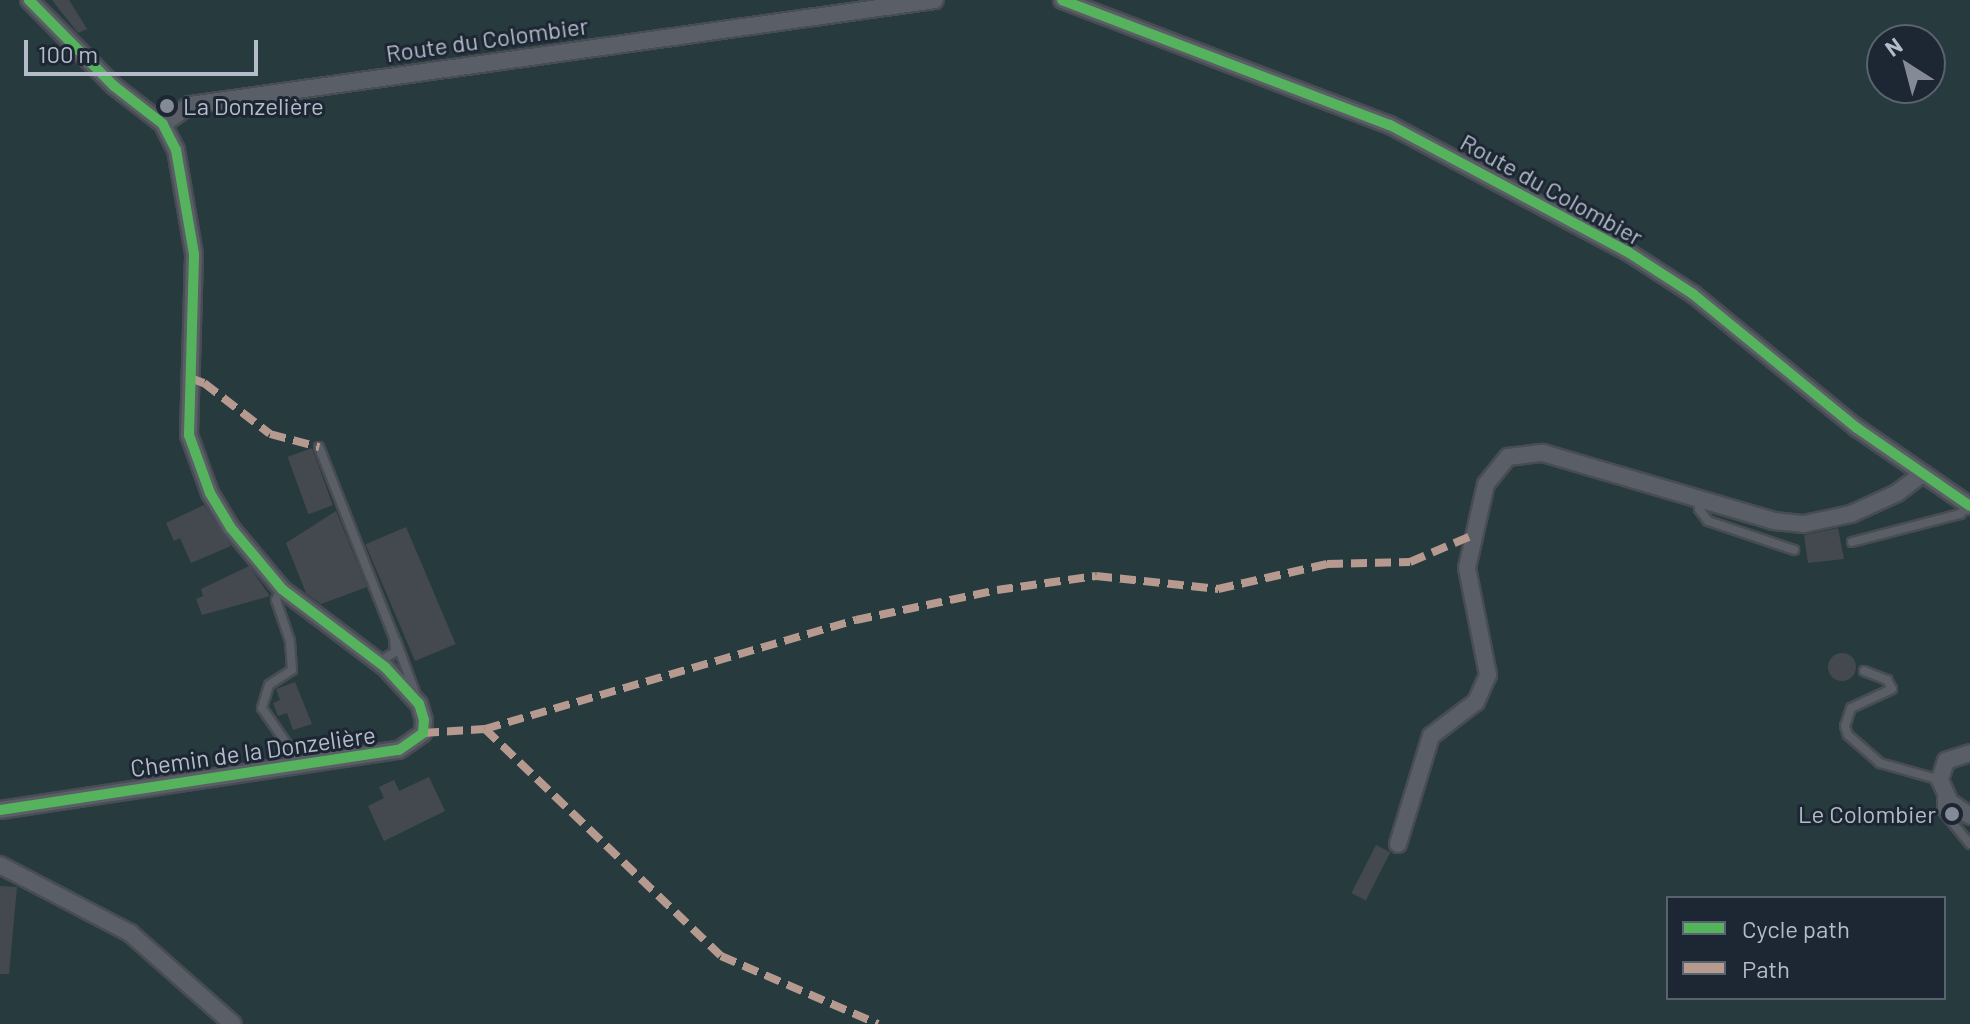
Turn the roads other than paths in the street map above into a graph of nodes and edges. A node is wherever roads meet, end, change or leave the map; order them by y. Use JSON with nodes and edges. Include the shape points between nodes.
{"nodes":[{"id":1,"x":29,"y":0,"type":"edge"},
{"id":2,"x":935,"y":0,"type":"edge"},
{"id":3,"x":1062,"y":0,"type":"edge"},
{"id":4,"x":824,"y":8,"type":"edge"},
{"id":5,"x":163,"y":124,"type":"junction"},
{"id":6,"x":319,"y":447,"type":"dead end"},
{"id":7,"x":1922,"y":474,"type":"junction"},
{"id":8,"x":1699,"y":499,"type":"junction"},
{"id":9,"x":1970,"y":506,"type":"edge"},
{"id":10,"x":1852,"y":542,"type":"dead end"},
{"id":11,"x":1794,"y":550,"type":"dead end"},
{"id":12,"x":282,"y":589,"type":"junction"},
{"id":13,"x":394,"y":637,"type":"junction"},
{"id":14,"x":378,"y":663,"type":"junction"},
{"id":15,"x":1864,"y":671,"type":"dead end"},
{"id":16,"x":419,"y":704,"type":"junction"},
{"id":17,"x":1970,"y":753,"type":"edge"},
{"id":18,"x":302,"y":767,"type":"junction"},
{"id":19,"x":1941,"y":785,"type":"junction"},
{"id":20,"x":0,"y":810,"type":"edge"},
{"id":21,"x":1970,"y":816,"type":"edge"},
{"id":22,"x":1398,"y":844,"type":"dead end"},
{"id":23,"x":1970,"y":844,"type":"edge"},
{"id":24,"x":0,"y":865,"type":"edge"},
{"id":25,"x":233,"y":1024,"type":"edge"}],
"edges":[{"from":1,"to":5,"type":"street","via":[[114,86]]},
{"from":2,"to":4,"type":"street","name":"Route du Colombier"},
{"from":3,"to":7,"type":"street","name":"Route du Colombier","via":[[1379,120],[1552,209],[1693,294]]},
{"from":4,"to":5,"type":"street","name":"Route du Colombier","via":[[190,105]]},
{"from":5,"to":12,"type":"street","via":[[176,150],[194,254],[188,414],[195,463],[231,528]]},
{"from":6,"to":13,"type":"lane"},
{"from":7,"to":8,"type":"street","via":[[1897,493],[1827,522],[1774,521]]},
{"from":7,"to":9,"type":"street","name":"Route du Colombier"},
{"from":8,"to":11,"type":"lane","via":[[1708,521]]},
{"from":8,"to":22,"type":"street","via":[[1543,453],[1521,453],[1496,468],[1478,506],[1467,568],[1488,675],[1476,702],[1431,736]]},
{"from":9,"to":10,"type":"lane","via":[[1960,514]]},
{"from":12,"to":14,"type":"street"},
{"from":12,"to":18,"type":"lane","via":[[276,600],[290,641],[292,670],[269,685],[262,708]]},
{"from":13,"to":14,"type":"lane","via":[[395,652]]},
{"from":13,"to":16,"type":"lane"},
{"from":14,"to":16,"type":"street"},
{"from":15,"to":19,"type":"lane","via":[[1887,680],[1892,689],[1851,708],[1848,735],[1880,763]]},
{"from":16,"to":18,"type":"street","name":"Chemin de la Donzelière","via":[[423,733],[413,744]]},
{"from":17,"to":19,"type":"street","via":[[1946,761]]},
{"from":18,"to":20,"type":"street","name":"Chemin de la Donzelière"},
{"from":19,"to":21,"type":"street"},
{"from":19,"to":23,"type":"lane","via":[[1942,810]]},
{"from":24,"to":25,"type":"street","via":[[130,933]]}]}
